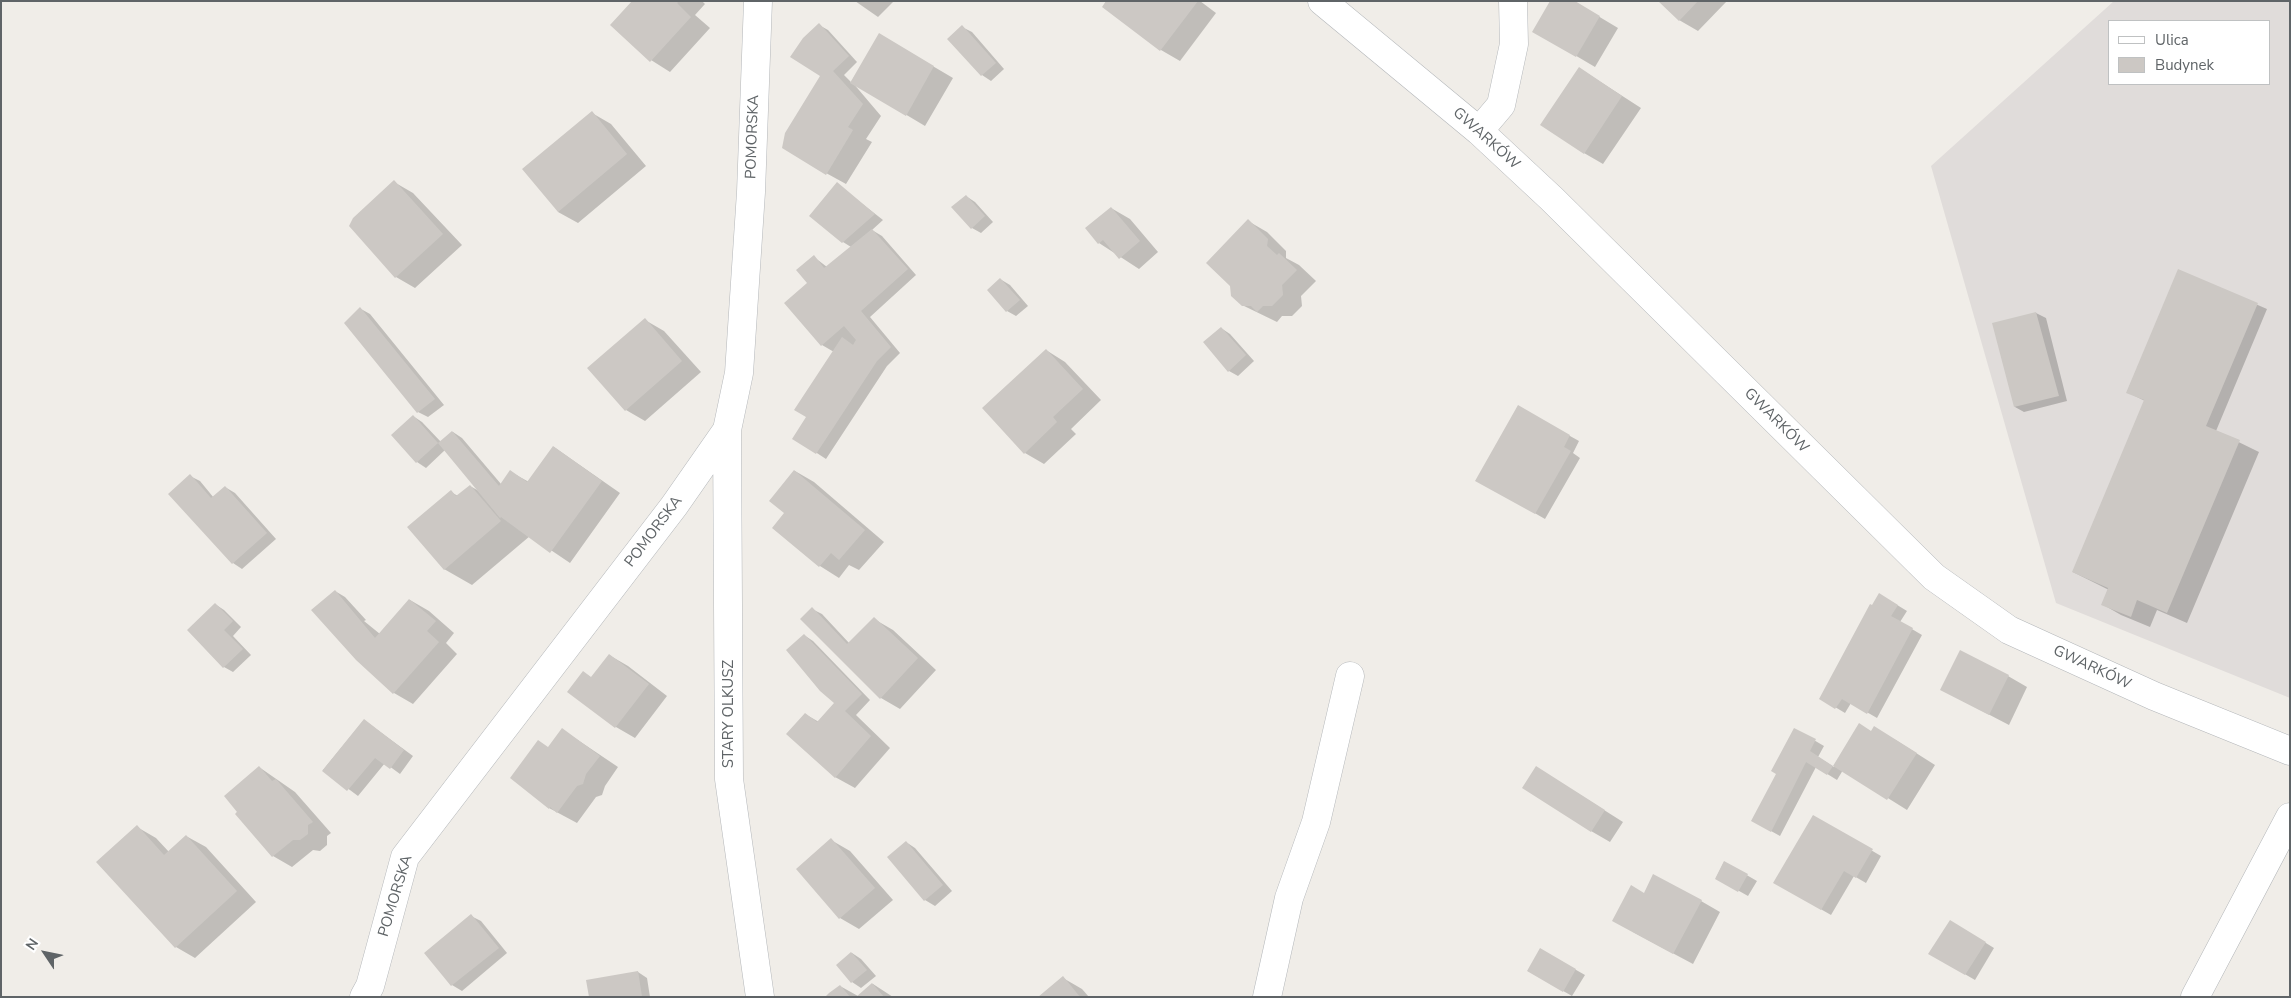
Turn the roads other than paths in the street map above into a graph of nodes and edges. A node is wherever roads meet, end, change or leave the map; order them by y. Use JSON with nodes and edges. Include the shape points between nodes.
{"nodes":[{"id":1,"x":758,"y":1,"type":"edge"},
{"id":2,"x":1322,"y":1,"type":"edge"},
{"id":3,"x":1513,"y":1,"type":"edge"},
{"id":4,"x":1479,"y":131,"type":"junction"},
{"id":5,"x":727,"y":430,"type":"junction"},
{"id":6,"x":1350,"y":676,"type":"dead end"},
{"id":7,"x":2290,"y":751,"type":"edge"},
{"id":8,"x":2290,"y":817,"type":"edge"},
{"id":9,"x":364,"y":997,"type":"edge"},
{"id":10,"x":760,"y":997,"type":"edge"},
{"id":11,"x":1267,"y":997,"type":"edge"},
{"id":12,"x":2195,"y":997,"type":"edge"}],
"edges":[{"from":1,"to":5,"type":"street","name":"POMORSKA","via":[[751,192],[739,373]]},
{"from":2,"to":4,"type":"street","name":"GWARKÓW"},
{"from":3,"to":4,"type":"street","via":[[1514,44],[1501,105]]},
{"from":4,"to":7,"type":"street","name":"GWARKÓW","via":[[1552,199],[1934,577],[2010,630],[2154,696]]},
{"from":5,"to":9,"type":"street","name":"POMORSKA","via":[[674,506],[405,857],[370,986]]},
{"from":5,"to":10,"type":"street","name":"STARY OLKUSZ","via":[[729,779]]},
{"from":6,"to":11,"type":"street","via":[[1316,822],[1289,898]]},
{"from":8,"to":12,"type":"street"}]}
